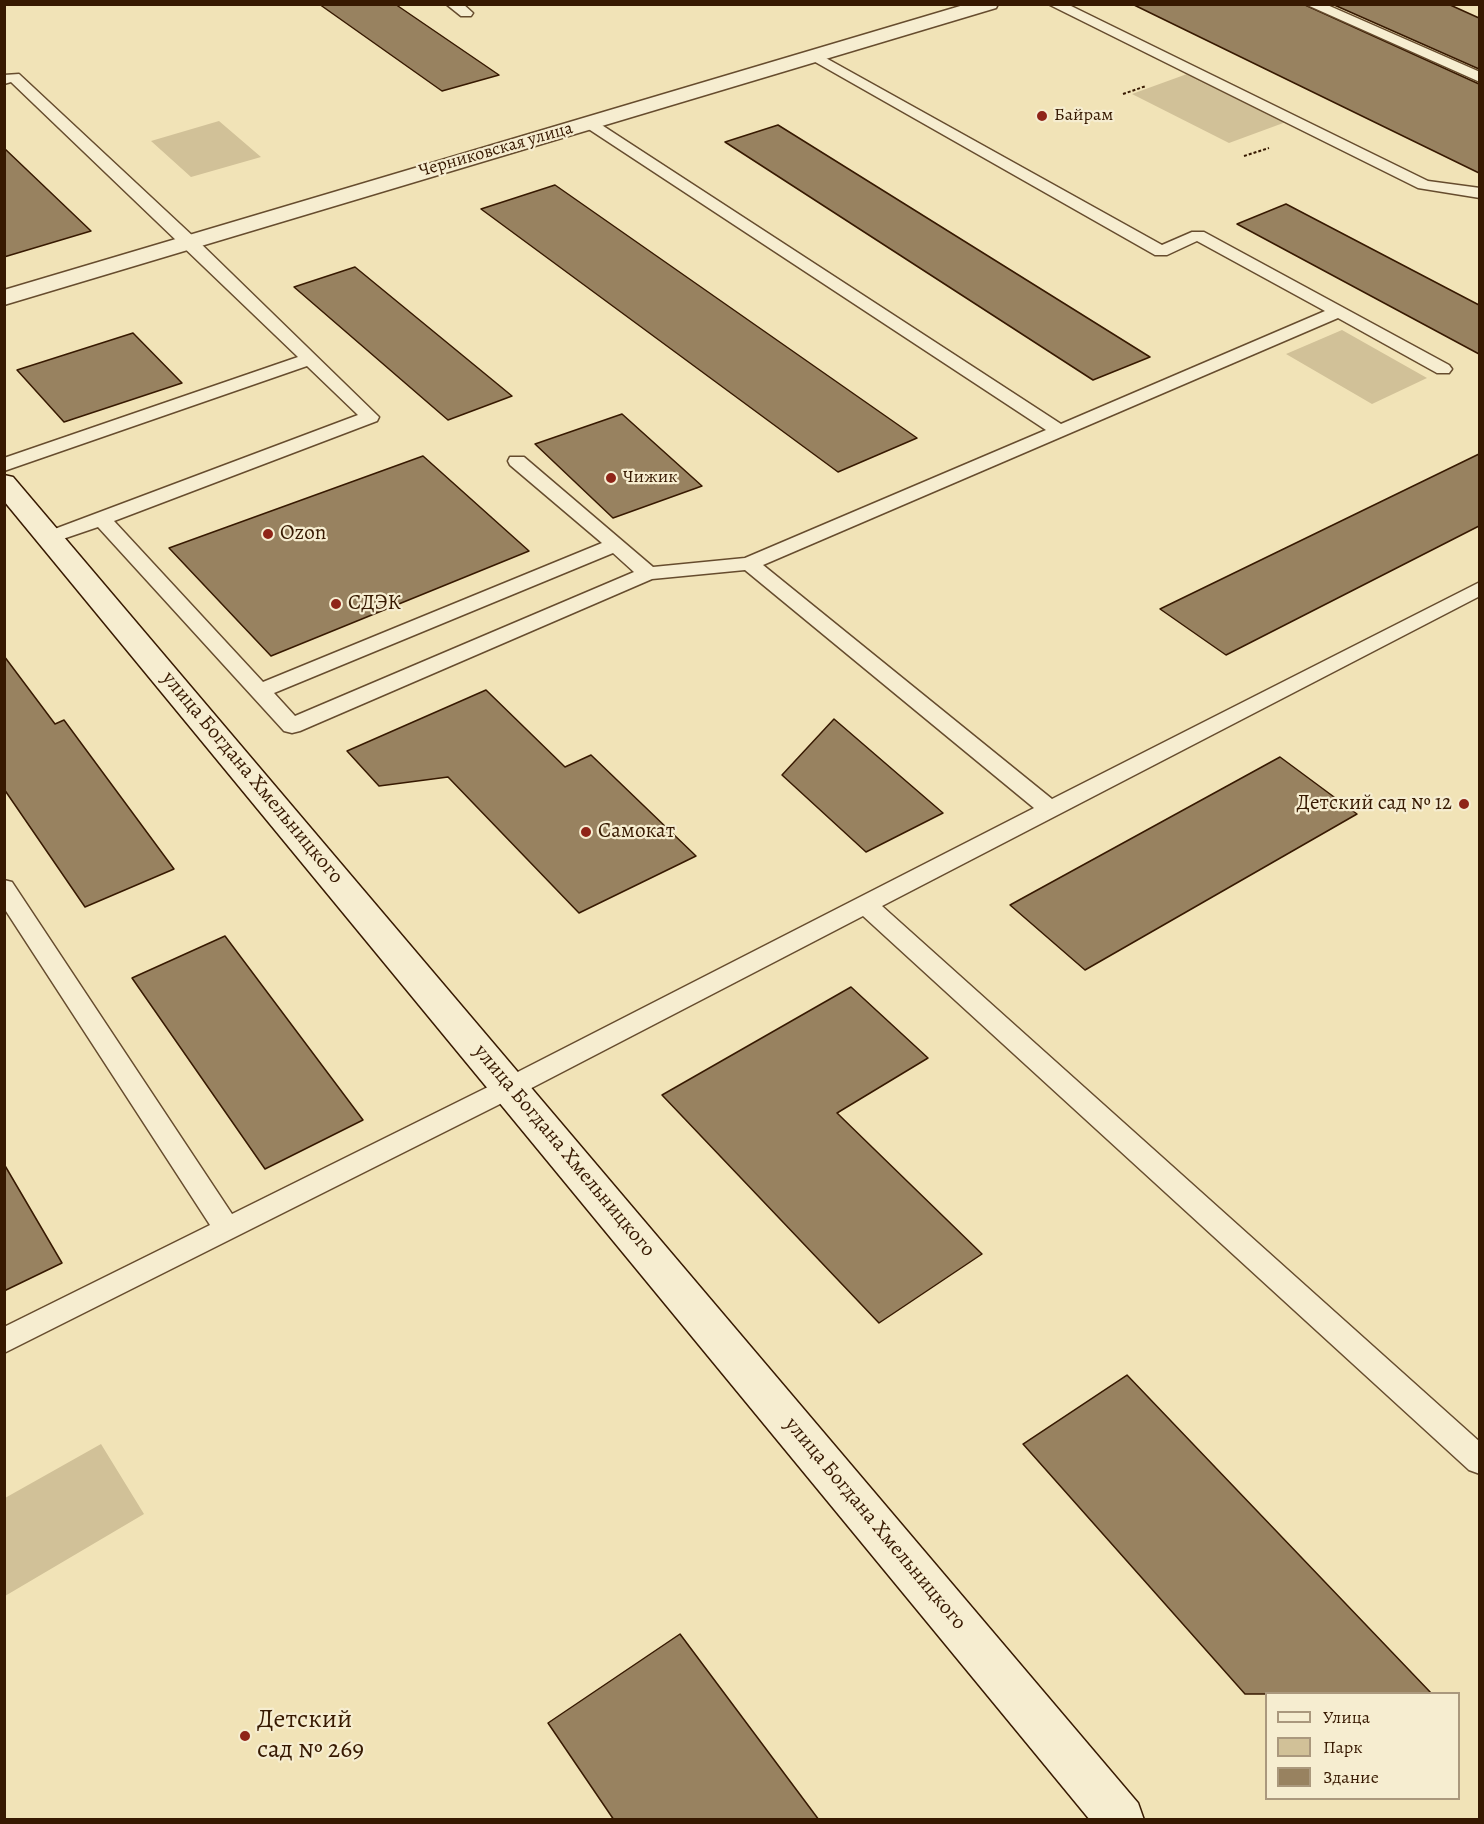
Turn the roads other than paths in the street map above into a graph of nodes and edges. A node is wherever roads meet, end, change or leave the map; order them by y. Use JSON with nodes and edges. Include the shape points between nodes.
{"nodes":[{"id":1,"x":453,"y":4,"type":"edge"},
{"id":2,"x":988,"y":4,"type":"edge"},
{"id":3,"x":1054,"y":4,"type":"edge"},
{"id":4,"x":1312,"y":4,"type":"edge"},
{"id":5,"x":465,"y":13,"type":"dead end"},
{"id":6,"x":815,"y":56,"type":"junction"},
{"id":7,"x":1479,"y":78,"type":"edge"},
{"id":8,"x":4,"y":80,"type":"edge"},
{"id":9,"x":590,"y":123,"type":"junction"},
{"id":10,"x":1479,"y":193,"type":"edge"},
{"id":11,"x":189,"y":241,"type":"junction"},
{"id":12,"x":4,"y":298,"type":"edge"},
{"id":13,"x":1338,"y":312,"type":"junction"},
{"id":14,"x":310,"y":359,"type":"junction"},
{"id":15,"x":1443,"y":369,"type":"dead end"},
{"id":16,"x":1060,"y":431,"type":"junction"},
{"id":17,"x":517,"y":461,"type":"dead end"},
{"id":18,"x":4,"y":465,"type":"edge"},
{"id":19,"x":4,"y":483,"type":"edge"},
{"id":20,"x":101,"y":519,"type":"junction"},
{"id":21,"x":51,"y":537,"type":"junction"},
{"id":22,"x":615,"y":545,"type":"junction"},
{"id":23,"x":749,"y":564,"type":"junction"},
{"id":24,"x":648,"y":573,"type":"junction"},
{"id":25,"x":1479,"y":588,"type":"edge"},
{"id":26,"x":260,"y":692,"type":"junction"},
{"id":27,"x":1050,"y":809,"type":"junction"},
{"id":28,"x":4,"y":888,"type":"edge"},
{"id":29,"x":864,"y":904,"type":"junction"},
{"id":30,"x":511,"y":1087,"type":"junction"},
{"id":31,"x":227,"y":1229,"type":"junction"},
{"id":32,"x":4,"y":1341,"type":"edge"},
{"id":33,"x":1479,"y":1461,"type":"edge"},
{"id":34,"x":1121,"y":1820,"type":"edge"}],
"edges":[{"from":1,"to":5,"type":"lane"},
{"from":2,"to":6,"type":"main road","name":"Черниковская улица"},
{"from":3,"to":10,"type":"lane","via":[[1424,185]]},
{"from":4,"to":7,"type":"lane"},
{"from":6,"to":9,"type":"main road","name":"Черниковская улица"},
{"from":6,"to":13,"type":"lane","via":[[1161,251],[1198,235]]},
{"from":8,"to":11,"type":"lane","via":[[14,77]]},
{"from":9,"to":11,"type":"main road","name":"Черниковская улица"},
{"from":9,"to":16,"type":"lane"},
{"from":11,"to":12,"type":"main road","name":"Черниковская улица"},
{"from":11,"to":14,"type":"lane"},
{"from":13,"to":15,"type":"lane"},
{"from":13,"to":16,"type":"lane"},
{"from":14,"to":18,"type":"lane"},
{"from":14,"to":20,"type":"lane","via":[[370,417]]},
{"from":16,"to":23,"type":"lane"},
{"from":17,"to":22,"type":"lane"},
{"from":19,"to":21,"type":"main road","name":"улица Богдана Хмельницкого"},
{"from":20,"to":21,"type":"lane"},
{"from":20,"to":26,"type":"lane"},
{"from":21,"to":30,"type":"main road","name":"улица Богдана Хмельницкого"},
{"from":22,"to":24,"type":"lane"},
{"from":22,"to":26,"type":"lane"},
{"from":23,"to":24,"type":"lane"},
{"from":23,"to":27,"type":"lane"},
{"from":24,"to":26,"type":"lane","via":[[292,726]]},
{"from":25,"to":27,"type":"lane"},
{"from":27,"to":29,"type":"lane"},
{"from":28,"to":31,"type":"lane"},
{"from":29,"to":30,"type":"lane"},
{"from":29,"to":33,"type":"lane"},
{"from":30,"to":31,"type":"lane"},
{"from":30,"to":34,"type":"main road","name":"улица Богдана Хмельницкого"},
{"from":31,"to":32,"type":"lane"}]}
